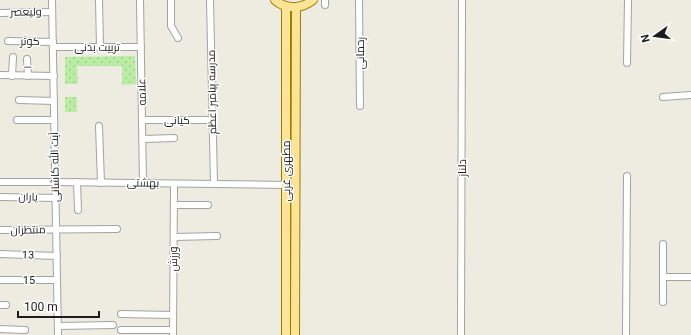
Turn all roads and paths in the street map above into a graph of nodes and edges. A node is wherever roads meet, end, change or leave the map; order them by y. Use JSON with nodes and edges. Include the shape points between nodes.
{"nodes":[{"id":1,"x":52,"y":0,"type":"edge"},
{"id":2,"x":99,"y":0,"type":"edge"},
{"id":3,"x":140,"y":0,"type":"edge"},
{"id":4,"x":171,"y":0,"type":"edge"},
{"id":5,"x":210,"y":0,"type":"edge"},
{"id":6,"x":275,"y":0,"type":"edge"},
{"id":7,"x":313,"y":0,"type":"edge"},
{"id":8,"x":360,"y":0,"type":"edge"},
{"id":9,"x":462,"y":0,"type":"edge"},
{"id":10,"x":628,"y":0,"type":"edge"},
{"id":11,"x":286,"y":7,"type":"junction"},
{"id":12,"x":296,"y":7,"type":"junction"},
{"id":13,"x":52,"y":12,"type":"junction"},
{"id":14,"x":0,"y":13,"type":"edge"},
{"id":15,"x":286,"y":21,"type":"junction"},
{"id":16,"x":296,"y":24,"type":"junction"},
{"id":17,"x":178,"y":38,"type":"dead end"},
{"id":18,"x":8,"y":41,"type":"dead end"},
{"id":19,"x":53,"y":44,"type":"junction"},
{"id":20,"x":100,"y":47,"type":"junction"},
{"id":21,"x":141,"y":47,"type":"junction"},
{"id":22,"x":13,"y":57,"type":"dead end"},
{"id":23,"x":28,"y":59,"type":"dead end"},
{"id":24,"x":627,"y":63,"type":"dead end"},
{"id":25,"x":0,"y":76,"type":"edge"},
{"id":26,"x":12,"y":76,"type":"junction"},
{"id":27,"x":28,"y":76,"type":"junction"},
{"id":28,"x":54,"y":76,"type":"junction"},
{"id":29,"x":691,"y":95,"type":"edge"},
{"id":30,"x":663,"y":97,"type":"dead end"},
{"id":31,"x":19,"y":100,"type":"dead end"},
{"id":32,"x":54,"y":101,"type":"junction"},
{"id":33,"x":360,"y":106,"type":"dead end"},
{"id":34,"x":17,"y":120,"type":"dead end"},
{"id":35,"x":54,"y":120,"type":"junction"},
{"id":36,"x":142,"y":120,"type":"junction"},
{"id":37,"x":212,"y":120,"type":"junction"},
{"id":38,"x":99,"y":126,"type":"dead end"},
{"id":39,"x":174,"y":138,"type":"dead end"},
{"id":40,"x":143,"y":139,"type":"junction"},
{"id":41,"x":627,"y":176,"type":"dead end"},
{"id":42,"x":0,"y":182,"type":"edge"},
{"id":43,"x":56,"y":182,"type":"junction"},
{"id":44,"x":77,"y":182,"type":"junction"},
{"id":45,"x":101,"y":182,"type":"junction"},
{"id":46,"x":143,"y":183,"type":"junction"},
{"id":47,"x":174,"y":184,"type":"junction"},
{"id":48,"x":214,"y":184,"type":"junction"},
{"id":49,"x":286,"y":185,"type":"junction"},
{"id":50,"x":0,"y":197,"type":"edge"},
{"id":51,"x":56,"y":198,"type":"junction"},
{"id":52,"x":174,"y":205,"type":"junction"},
{"id":53,"x":208,"y":205,"type":"dead end"},
{"id":54,"x":78,"y":210,"type":"dead end"},
{"id":55,"x":116,"y":228,"type":"dead end"},
{"id":56,"x":0,"y":230,"type":"edge"},
{"id":57,"x":56,"y":230,"type":"junction"},
{"id":58,"x":217,"y":236,"type":"dead end"},
{"id":59,"x":174,"y":237,"type":"junction"},
{"id":60,"x":663,"y":244,"type":"dead end"},
{"id":61,"x":0,"y":254,"type":"edge"},
{"id":62,"x":57,"y":256,"type":"junction"},
{"id":63,"x":662,"y":277,"type":"junction"},
{"id":64,"x":691,"y":277,"type":"edge"},
{"id":65,"x":0,"y":280,"type":"edge"},
{"id":66,"x":57,"y":280,"type":"junction"},
{"id":67,"x":663,"y":302,"type":"dead end"},
{"id":68,"x":121,"y":314,"type":"dead end"},
{"id":69,"x":173,"y":315,"type":"junction"},
{"id":70,"x":113,"y":325,"type":"dead end"},
{"id":71,"x":58,"y":326,"type":"junction"},
{"id":72,"x":0,"y":329,"type":"edge"},
{"id":73,"x":25,"y":330,"type":"dead end"},
{"id":74,"x":121,"y":330,"type":"dead end"},
{"id":75,"x":173,"y":332,"type":"edge"},
{"id":76,"x":58,"y":335,"type":"edge"},
{"id":77,"x":286,"y":335,"type":"edge"},
{"id":78,"x":295,"y":335,"type":"edge"},
{"id":79,"x":461,"y":335,"type":"edge"},
{"id":80,"x":626,"y":335,"type":"edge"}],
"edges":[{"from":1,"to":13,"type":"street","name":"آیت الله کاشانی"},
{"from":2,"to":20,"type":"street"},
{"from":3,"to":21,"type":"street","name":"علامه"},
{"from":4,"to":17,"type":"street","via":[[171,26]]},
{"from":5,"to":37,"type":"street","name":"مدرسه پیامبر اعظم"},
{"from":6,"to":11,"type":"main road"},
{"from":7,"to":12,"type":"main road","via":[[305,6]]},
{"from":8,"to":33,"type":"street","name":"رحمانی"},
{"from":9,"to":79,"type":"street","name":"دلناز"},
{"from":10,"to":24,"type":"street"},
{"from":11,"to":12,"type":"main road"},
{"from":11,"to":15,"type":"main road","name":"مطهری غربی"},
{"from":12,"to":16,"type":"main road","name":"مطهری غربی"},
{"from":13,"to":14,"type":"street","name":"ولیعصر"},
{"from":13,"to":19,"type":"street","name":"آیت الله کاشانی"},
{"from":15,"to":16,"type":"main road","via":[[294,17]]},
{"from":15,"to":49,"type":"main road","name":"مطهری غربی"},
{"from":16,"to":78,"type":"main road","name":"مطهری غربی"},
{"from":18,"to":19,"type":"street","name":"کوثر"},
{"from":19,"to":20,"type":"street","name":"تربیت بدنی"},
{"from":19,"to":28,"type":"street","name":"آیت الله کاشانی"},
{"from":20,"to":21,"type":"street","name":"تربیت بدنی"},
{"from":21,"to":36,"type":"street","name":"علامه"},
{"from":22,"to":26,"type":"street"},
{"from":23,"to":27,"type":"street","name":"۱"},
{"from":25,"to":26,"type":"street"},
{"from":26,"to":27,"type":"street"},
{"from":27,"to":28,"type":"street"},
{"from":28,"to":32,"type":"street","name":"آیت الله کاشانی"},
{"from":29,"to":30,"type":"street"},
{"from":31,"to":32,"type":"street"},
{"from":32,"to":35,"type":"street","name":"آیت الله کاشانی"},
{"from":34,"to":35,"type":"street"},
{"from":35,"to":43,"type":"street","name":"آیت الله کاشانی"},
{"from":36,"to":37,"type":"street","name":"کیانی"},
{"from":36,"to":40,"type":"street","name":"علامه"},
{"from":37,"to":48,"type":"street","name":"مدرسه پیامبر اعظم"},
{"from":38,"to":45,"type":"street"},
{"from":39,"to":40,"type":"street"},
{"from":40,"to":46,"type":"street","name":"علامه"},
{"from":41,"to":80,"type":"street"},
{"from":42,"to":43,"type":"street","name":"بهشتی"},
{"from":43,"to":44,"type":"street","name":"بهشتی"},
{"from":43,"to":51,"type":"street","name":"آیت الله کاشانی"},
{"from":44,"to":45,"type":"street","name":"بهشتی"},
{"from":44,"to":54,"type":"street"},
{"from":45,"to":46,"type":"street","name":"بهشتی"},
{"from":46,"to":47,"type":"street","name":"بهشتی"},
{"from":47,"to":48,"type":"street","name":"بهشتی"},
{"from":47,"to":52,"type":"street","name":"ورزش"},
{"from":48,"to":49,"type":"street","name":"بهشتی"},
{"from":49,"to":77,"type":"main road","name":"مطهری غربی"},
{"from":50,"to":51,"type":"street","name":"یاران"},
{"from":51,"to":57,"type":"street","name":"آیت الله کاشانی"},
{"from":52,"to":53,"type":"street"},
{"from":52,"to":59,"type":"street","name":"ورزش"},
{"from":55,"to":57,"type":"street","name":"منتظران"},
{"from":56,"to":57,"type":"street","name":"منتظران"},
{"from":57,"to":62,"type":"street","name":"آیت الله کاشانی"},
{"from":58,"to":59,"type":"street"},
{"from":59,"to":69,"type":"street","name":"ورزش"},
{"from":60,"to":63,"type":"street"},
{"from":61,"to":62,"type":"street","name":"13"},
{"from":62,"to":66,"type":"street","name":"آیت الله کاشانی"},
{"from":63,"to":64,"type":"street"},
{"from":63,"to":67,"type":"street"},
{"from":65,"to":66,"type":"street","name":"15"},
{"from":66,"to":71,"type":"street","name":"آیت الله کاشانی"},
{"from":68,"to":69,"type":"street"},
{"from":69,"to":75,"type":"street","name":"ورزش"},
{"from":70,"to":71,"type":"street"},
{"from":71,"to":76,"type":"street","name":"آیت الله کاشانی"},
{"from":72,"to":73,"type":"street"},
{"from":74,"to":75,"type":"street"}]}
